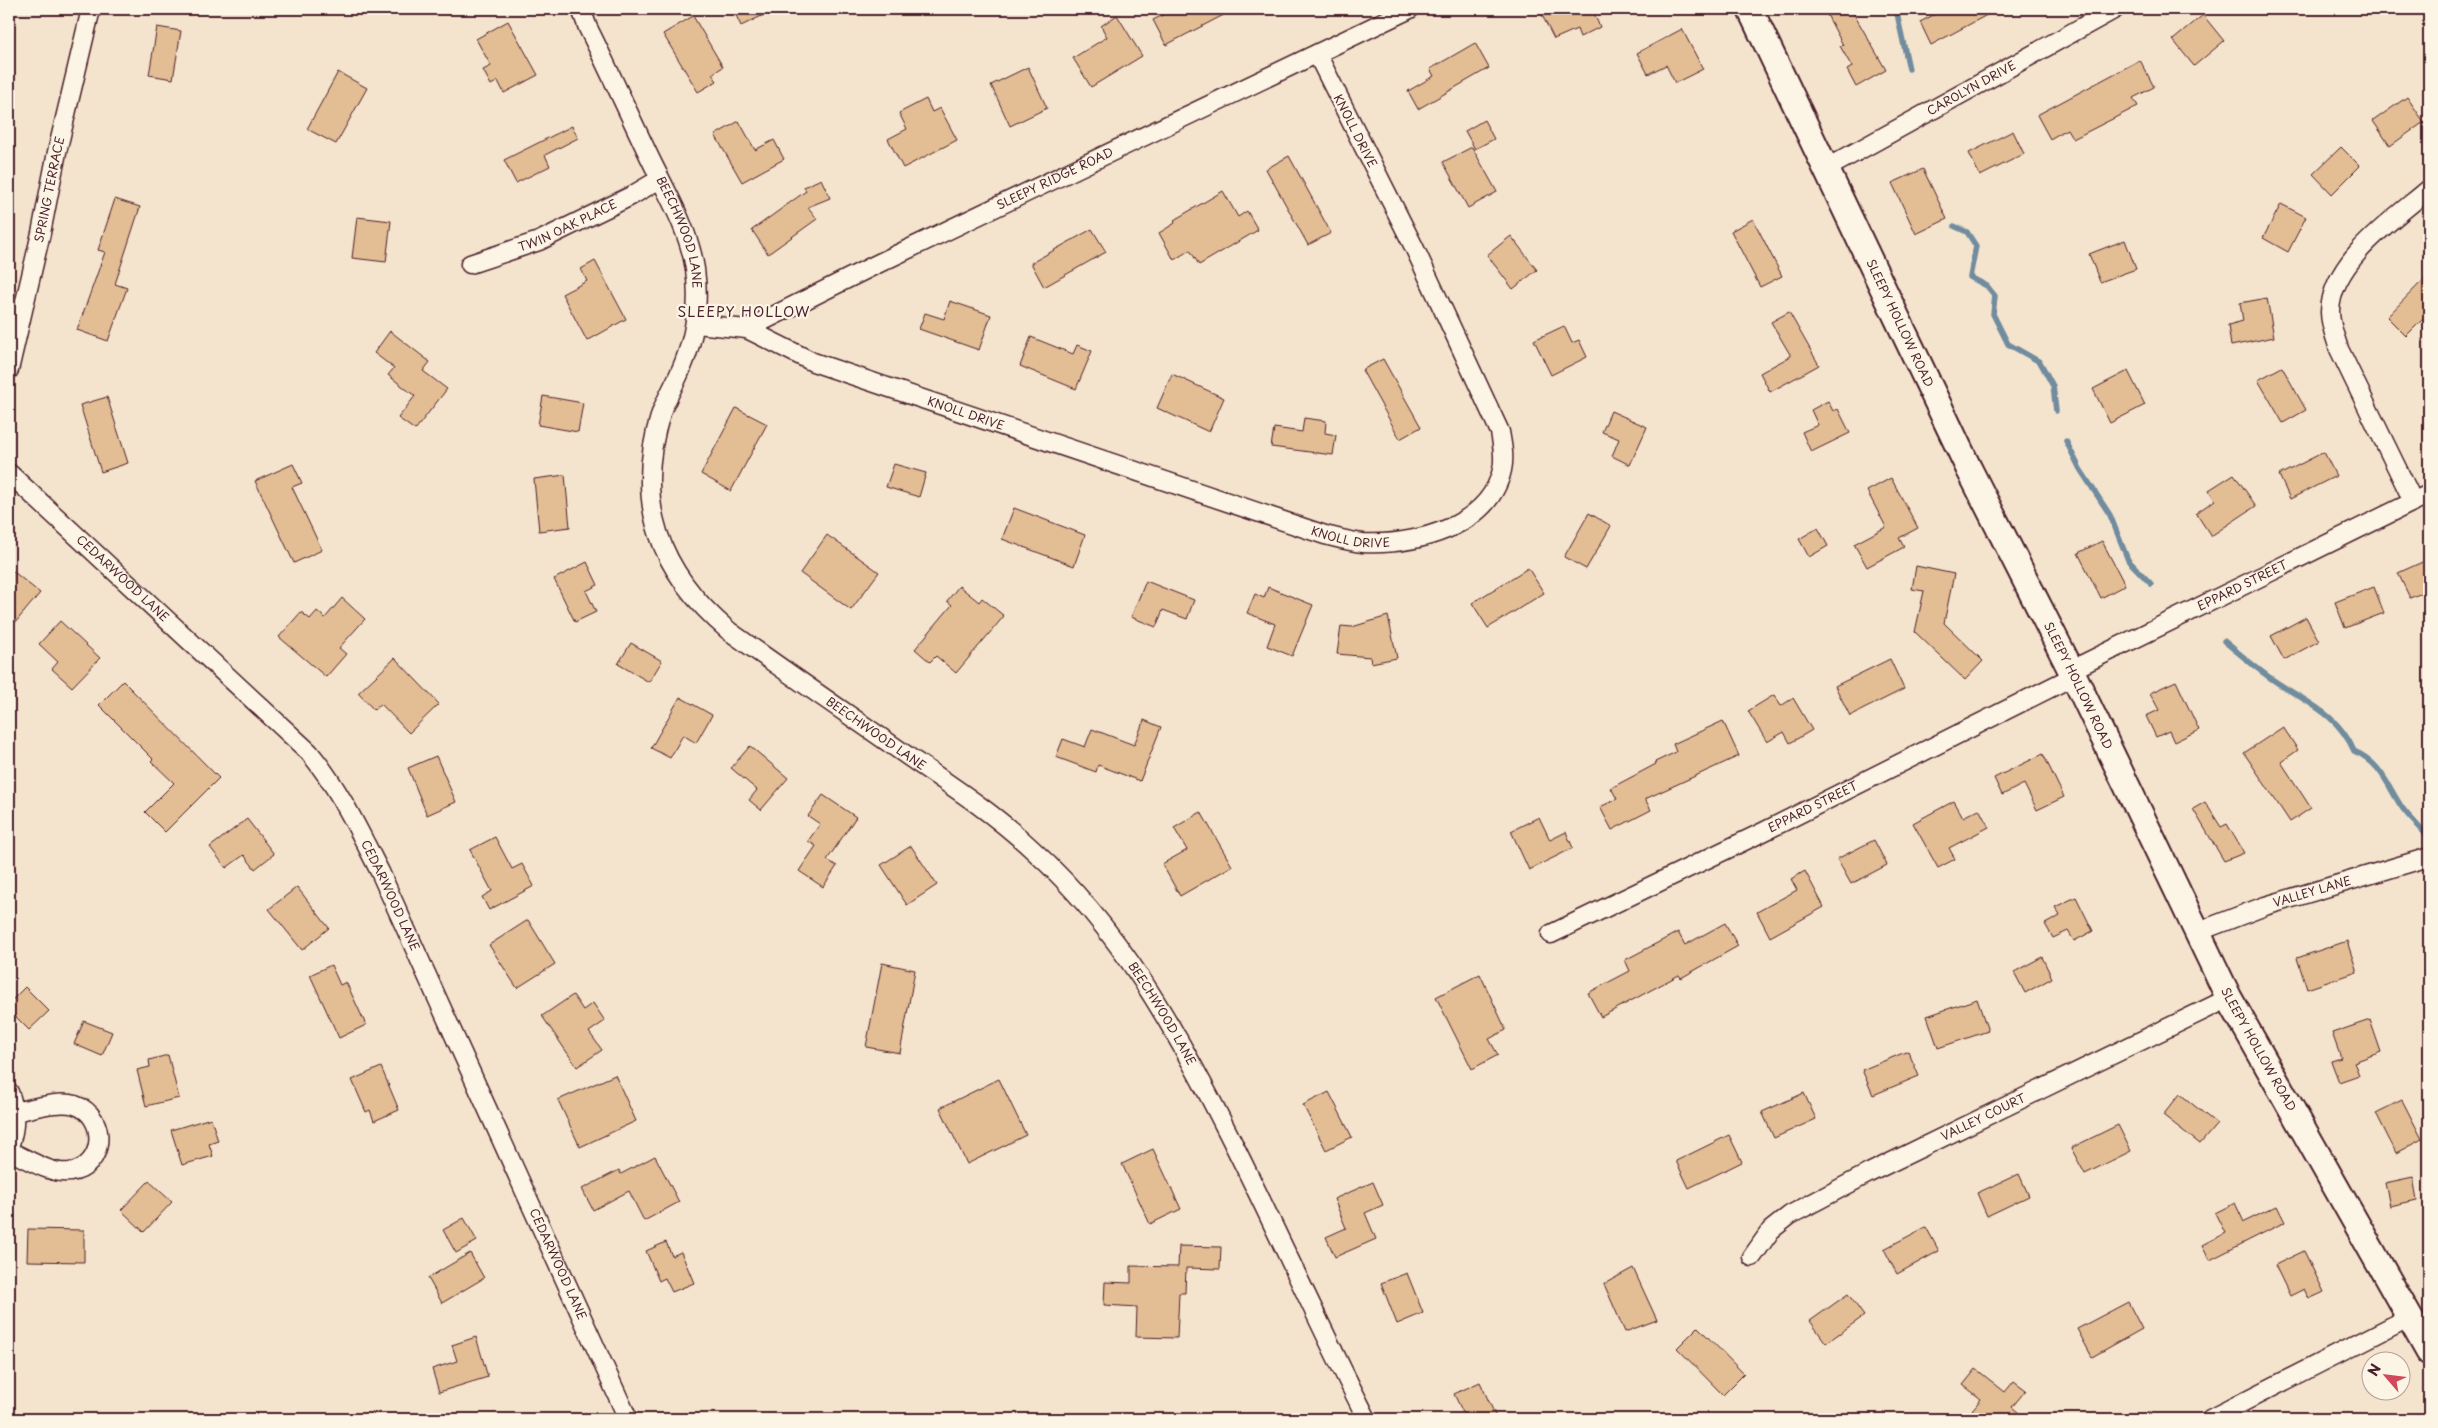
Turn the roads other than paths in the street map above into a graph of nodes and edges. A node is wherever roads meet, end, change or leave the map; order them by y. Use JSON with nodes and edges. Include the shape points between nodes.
{"nodes":[{"id":1,"x":91,"y":9,"type":"edge"},
{"id":2,"x":581,"y":9,"type":"edge"},
{"id":3,"x":1410,"y":9,"type":"edge"},
{"id":4,"x":1750,"y":9,"type":"edge"},
{"id":5,"x":2115,"y":9,"type":"edge"},
{"id":6,"x":1317,"y":54,"type":"junction"},
{"id":7,"x":1827,"y":168,"type":"junction"},
{"id":8,"x":660,"y":179,"type":"junction"},
{"id":9,"x":2429,"y":189,"type":"edge"},
{"id":10,"x":470,"y":264,"type":"dead end"},
{"id":11,"x":696,"y":324,"type":"junction"},
{"id":12,"x":747,"y":329,"type":"junction"},
{"id":13,"x":9,"y":370,"type":"edge"},
{"id":14,"x":9,"y":472,"type":"edge"},
{"id":15,"x":2421,"y":498,"type":"edge"},
{"id":16,"x":2072,"y":673,"type":"junction"},
{"id":17,"x":2429,"y":857,"type":"edge"},
{"id":18,"x":2197,"y":932,"type":"junction"},
{"id":19,"x":1551,"y":934,"type":"dead end"},
{"id":20,"x":2229,"y":998,"type":"junction"},
{"id":21,"x":9,"y":1092,"type":"edge"},
{"id":22,"x":14,"y":1112,"type":"junction"},
{"id":23,"x":9,"y":1146,"type":"edge"},
{"id":24,"x":9,"y":1151,"type":"edge"},
{"id":25,"x":1752,"y":1256,"type":"dead end"},
{"id":26,"x":2410,"y":1317,"type":"junction"},
{"id":27,"x":2429,"y":1352,"type":"edge"},
{"id":28,"x":628,"y":1419,"type":"edge"},
{"id":29,"x":1367,"y":1419,"type":"edge"},
{"id":30,"x":2210,"y":1419,"type":"edge"}],
"edges":[{"from":1,"to":13,"type":"street","name":"SPRING TERRACE"},
{"from":2,"to":8,"type":"street","name":"BEECHWOOD LANE"},
{"from":3,"to":6,"type":"street","name":"SLEEPY RIDGE ROAD"},
{"from":4,"to":7,"type":"main road","name":"SLEEPY HOLLOW ROAD"},
{"from":5,"to":7,"type":"street","name":"CAROLYN DRIVE"},
{"from":6,"to":12,"type":"street","name":"SLEEPY RIDGE ROAD","via":[[884,260]]},
{"from":6,"to":12,"type":"street","name":"KNOLL DRIVE","via":[[1414,247],[1500,432],[1504,453],[1498,483],[1483,506],[1468,518],[1419,538],[1392,542],[1361,543],[1325,535],[841,372],[813,362]]},
{"from":7,"to":16,"type":"main road","name":"SLEEPY HOLLOW ROAD","via":[[1969,469]]},
{"from":8,"to":10,"type":"street","name":"TWIN OAK PLACE","via":[[539,242]]},
{"from":8,"to":11,"type":"street","name":"BEECHWOOD LANE","via":[[695,267],[698,295]]},
{"from":9,"to":15,"type":"street","name":"EPPARD STREET","via":[[2349,262],[2334,290],[2330,310],[2338,349]]},
{"from":11,"to":12,"type":"street"},
{"from":11,"to":29,"type":"street","name":"BEECHWOOD LANE","via":[[690,349],[662,412],[648,475],[655,525],[687,590],[729,631],[949,783],[1007,827],[1036,852],[1120,946],[1176,1033],[1264,1205]]},
{"from":14,"to":28,"type":"street","name":"CEDARWOOD LANE","via":[[309,752],[321,767],[353,818],[380,872]]},
{"from":15,"to":16,"type":"street","name":"EPPARD STREET"},
{"from":16,"to":18,"type":"main road","name":"SLEEPY HOLLOW ROAD"},
{"from":16,"to":19,"type":"street","name":"EPPARD STREET","via":[[1762,832]]},
{"from":17,"to":18,"type":"street","name":"VALLEY LANE","via":[[2265,906]]},
{"from":18,"to":20,"type":"main road","name":"SLEEPY HOLLOW ROAD"},
{"from":20,"to":25,"type":"street","name":"VALLEY COURT","via":[[1790,1215],[1772,1230]]},
{"from":20,"to":26,"type":"main road","name":"SLEEPY HOLLOW ROAD"},
{"from":21,"to":22,"type":"street"},
{"from":22,"to":23,"type":"street","via":[[13,1136]]},
{"from":22,"to":24,"type":"street","via":[[75,1105],[88,1112],[100,1135],[92,1160],[70,1172],[58,1172]]},
{"from":26,"to":27,"type":"main road","name":"SLEEPY HOLLOW ROAD"},
{"from":26,"to":30,"type":"street"}]}
